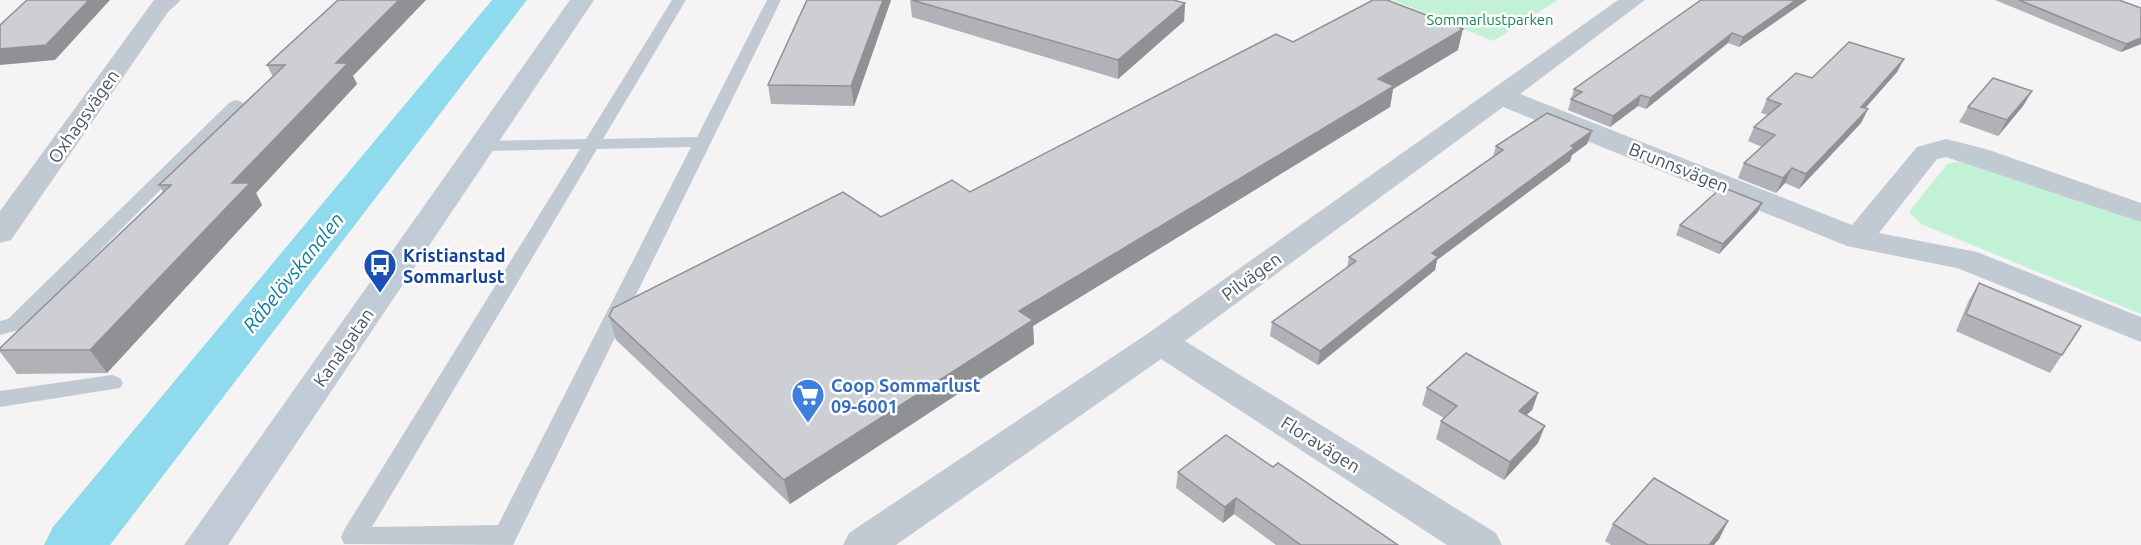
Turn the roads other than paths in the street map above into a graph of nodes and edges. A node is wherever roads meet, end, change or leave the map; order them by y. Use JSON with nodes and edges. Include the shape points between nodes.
{"nodes":[{"id":1,"x":169,"y":0,"type":"edge"},
{"id":2,"x":582,"y":0,"type":"edge"},
{"id":3,"x":679,"y":0,"type":"edge"},
{"id":4,"x":774,"y":0,"type":"edge"},
{"id":5,"x":1633,"y":0,"type":"edge"},
{"id":6,"x":1500,"y":96,"type":"junction"},
{"id":7,"x":236,"y":105,"type":"dead end"},
{"id":8,"x":702,"y":142,"type":"junction"},
{"id":9,"x":590,"y":144,"type":"junction"},
{"id":10,"x":481,"y":146,"type":"junction"},
{"id":11,"x":2141,"y":213,"type":"edge"},
{"id":12,"x":0,"y":233,"type":"edge"},
{"id":13,"x":1858,"y":239,"type":"junction"},
{"id":14,"x":0,"y":328,"type":"edge"},
{"id":15,"x":2141,"y":330,"type":"edge"},
{"id":16,"x":1160,"y":342,"type":"junction"},
{"id":17,"x":112,"y":383,"type":"dead end"},
{"id":18,"x":0,"y":399,"type":"edge"},
{"id":19,"x":502,"y":540,"type":"edge"},
{"id":20,"x":205,"y":545,"type":"edge"},
{"id":21,"x":864,"y":545,"type":"edge"},
{"id":22,"x":1481,"y":545,"type":"edge"}],
"edges":[{"from":1,"to":12,"type":"street","name":"Oxhagsvägen","via":[[160,7]]},
{"from":2,"to":10,"type":"street","name":"Kanalgatan"},
{"from":3,"to":9,"type":"lane"},
{"from":4,"to":8,"type":"lane"},
{"from":5,"to":6,"type":"street","name":"Pilvägen"},
{"from":6,"to":13,"type":"street","name":"Brunnsvägen"},
{"from":6,"to":16,"type":"street","name":"Pilvägen"},
{"from":7,"to":14,"type":"lane","via":[[15,324]]},
{"from":8,"to":9,"type":"lane"},
{"from":8,"to":19,"type":"lane"},
{"from":9,"to":10,"type":"lane"},
{"from":9,"to":19,"type":"lane","via":[[353,537]]},
{"from":10,"to":20,"type":"street","name":"Kanalgatan"},
{"from":11,"to":13,"type":"street","via":[[1946,148],[1927,153]]},
{"from":13,"to":15,"type":"street","name":"Brunnsvägen","via":[[1965,258]]},
{"from":16,"to":21,"type":"street","name":"Pilvägen"},
{"from":16,"to":22,"type":"street","name":"Floravägen"},
{"from":17,"to":18,"type":"lane"}]}
